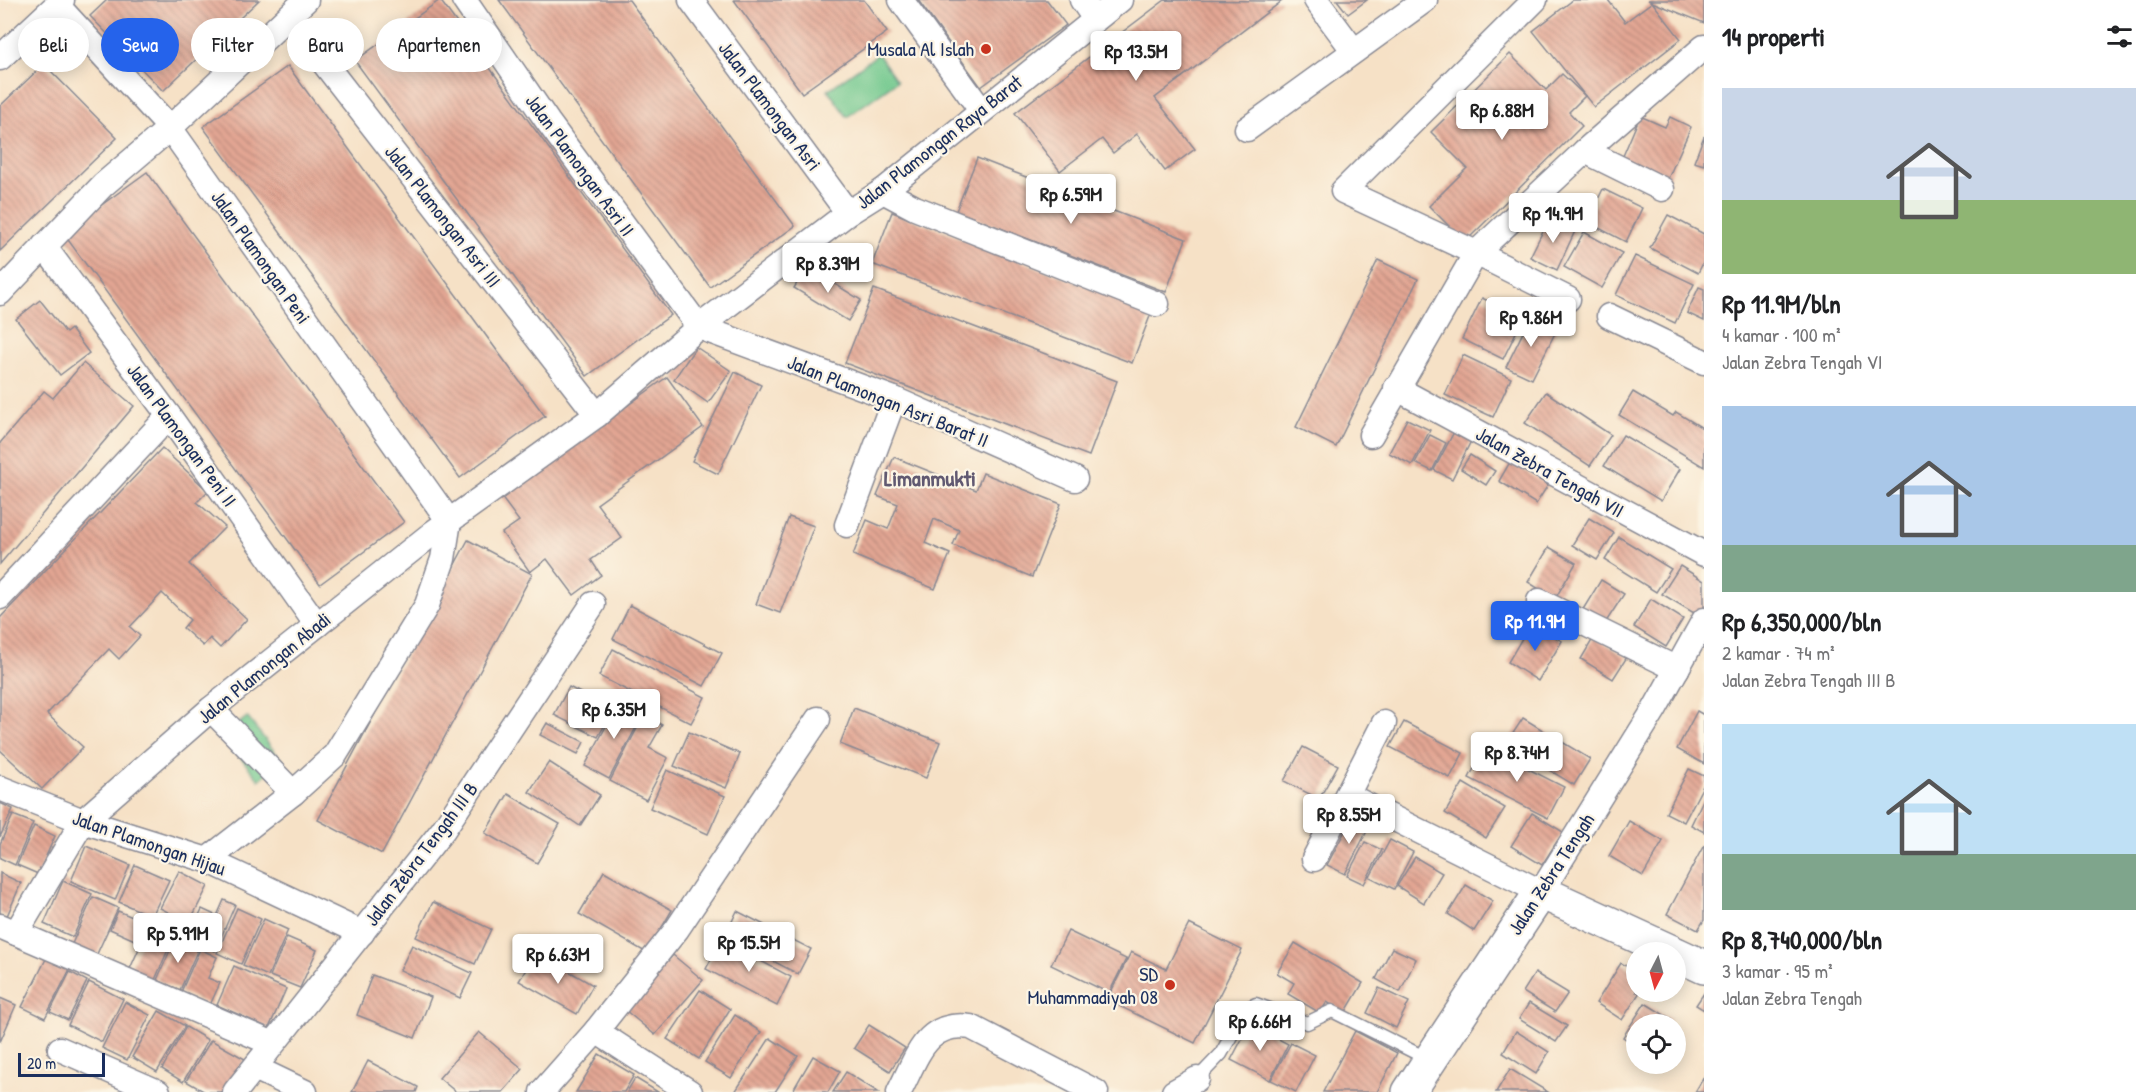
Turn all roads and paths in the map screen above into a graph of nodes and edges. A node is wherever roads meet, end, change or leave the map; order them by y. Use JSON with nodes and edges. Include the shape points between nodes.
{"nodes":[{"id":1,"x":306,"y":0,"type":"edge"},
{"id":2,"x":464,"y":0,"type":"edge"},
{"id":3,"x":692,"y":0,"type":"edge"},
{"id":4,"x":901,"y":0,"type":"edge"},
{"id":5,"x":1120,"y":0,"type":"edge"},
{"id":6,"x":1316,"y":0,"type":"edge"},
{"id":7,"x":1425,"y":0,"type":"edge"},
{"id":8,"x":1535,"y":0,"type":"edge"},
{"id":9,"x":60,"y":2,"type":"edge"},
{"id":10,"x":1089,"y":9,"type":"edge"},
{"id":11,"x":289,"y":18,"type":"edge"},
{"id":12,"x":287,"y":20,"type":"edge"},
{"id":13,"x":1704,"y":47,"type":"edge"},
{"id":14,"x":1354,"y":51,"type":"junction"},
{"id":15,"x":0,"y":58,"type":"edge"},
{"id":16,"x":331,"y":72,"type":"edge"},
{"id":17,"x":981,"y":110,"type":"junction"},
{"id":18,"x":170,"y":128,"type":"junction"},
{"id":19,"x":1247,"y":129,"type":"dead end"},
{"id":20,"x":1585,"y":151,"type":"junction"},
{"id":21,"x":1662,"y":189,"type":"dead end"},
{"id":22,"x":883,"y":191,"type":"junction"},
{"id":23,"x":848,"y":213,"type":"junction"},
{"id":24,"x":44,"y":246,"type":"junction"},
{"id":25,"x":1476,"y":252,"type":"junction"},
{"id":26,"x":0,"y":293,"type":"edge"},
{"id":27,"x":1568,"y":299,"type":"dead end"},
{"id":28,"x":1157,"y":304,"type":"dead end"},
{"id":29,"x":1609,"y":316,"type":"dead end"},
{"id":30,"x":699,"y":327,"type":"junction"},
{"id":31,"x":1704,"y":362,"type":"edge"},
{"id":32,"x":1396,"y":388,"type":"junction"},
{"id":33,"x":894,"y":399,"type":"junction"},
{"id":34,"x":597,"y":415,"type":"junction"},
{"id":35,"x":169,"y":416,"type":"junction"},
{"id":36,"x":1371,"y":435,"type":"dead end"},
{"id":37,"x":1075,"y":479,"type":"dead end"},
{"id":38,"x":449,"y":521,"type":"junction"},
{"id":39,"x":847,"y":525,"type":"dead end"},
{"id":40,"x":1704,"y":555,"type":"edge"},
{"id":41,"x":0,"y":597,"type":"edge"},
{"id":42,"x":1539,"y":601,"type":"dead end"},
{"id":43,"x":593,"y":604,"type":"dead end"},
{"id":44,"x":1704,"y":620,"type":"edge"},
{"id":45,"x":317,"y":625,"type":"junction"},
{"id":46,"x":1677,"y":669,"type":"junction"},
{"id":47,"x":211,"y":709,"type":"junction"},
{"id":48,"x":819,"y":719,"type":"dead end"},
{"id":49,"x":1384,"y":723,"type":"dead end"},
{"id":50,"x":0,"y":788,"type":"edge"},
{"id":51,"x":293,"y":794,"type":"junction"},
{"id":52,"x":1347,"y":795,"type":"junction"},
{"id":53,"x":83,"y":821,"type":"junction"},
{"id":54,"x":1314,"y":859,"type":"dead end"},
{"id":55,"x":207,"y":861,"type":"junction"},
{"id":56,"x":1540,"y":892,"type":"junction"},
{"id":57,"x":8,"y":929,"type":"edge"},
{"id":58,"x":362,"y":933,"type":"junction"},
{"id":59,"x":1650,"y":942,"type":"edge"},
{"id":60,"x":1686,"y":959,"type":"edge"},
{"id":61,"x":1704,"y":967,"type":"edge"},
{"id":62,"x":596,"y":1031,"type":"junction"},
{"id":63,"x":271,"y":1043,"type":"junction"},
{"id":64,"x":60,"y":1050,"type":"dead end"},
{"id":65,"x":1430,"y":1060,"type":"junction"},
{"id":66,"x":255,"y":1068,"type":"junction"},
{"id":67,"x":1197,"y":1079,"type":"joint"},
{"id":68,"x":158,"y":1092,"type":"edge"},
{"id":69,"x":235,"y":1092,"type":"edge"},
{"id":70,"x":305,"y":1092,"type":"edge"},
{"id":71,"x":542,"y":1092,"type":"edge"},
{"id":72,"x":690,"y":1092,"type":"edge"},
{"id":73,"x":899,"y":1092,"type":"edge"},
{"id":74,"x":1096,"y":1092,"type":"edge"},
{"id":75,"x":1174,"y":1092,"type":"edge"},
{"id":76,"x":1409,"y":1092,"type":"edge"}],
"edges":[{"from":1,"to":11,"type":"street"},
{"from":2,"to":30,"type":"street","name":"Jalan Plamongan Asri II"},
{"from":3,"to":23,"type":"street","name":"Jalan Plamongan Asri"},
{"from":4,"to":17,"type":"street"},
{"from":5,"to":10,"type":"street","name":"Jalan Plamongan Raya Barat"},
{"from":6,"to":14,"type":"street"},
{"from":7,"to":14,"type":"street"},
{"from":8,"to":25,"type":"street","via":[[1343,190]]},
{"from":9,"to":15,"type":"street"},
{"from":9,"to":18,"type":"street","name":"Jalan Plamongan Peni"},
{"from":10,"to":17,"type":"street","name":"Jalan Plamongan Raya Barat"},
{"from":12,"to":18,"type":"street"},
{"from":13,"to":20,"type":"street"},
{"from":14,"to":19,"type":"street"},
{"from":16,"to":34,"type":"street","name":"Jalan Plamongan Asri III"},
{"from":17,"to":22,"type":"street","name":"Jalan Plamongan Raya Barat"},
{"from":18,"to":24,"type":"street","via":[[103,185]]},
{"from":18,"to":38,"type":"street","name":"Jalan Plamongan Peni"},
{"from":20,"to":21,"type":"street"},
{"from":20,"to":25,"type":"street"},
{"from":22,"to":23,"type":"street","name":"Jalan Plamongan Raya Barat"},
{"from":22,"to":28,"type":"street","via":[[915,208]]},
{"from":23,"to":30,"type":"street","name":"Jalan Plamongan Raya Barat"},
{"from":24,"to":26,"type":"street"},
{"from":24,"to":35,"type":"street","name":"Jalan Plamongan Peni II"},
{"from":25,"to":27,"type":"street"},
{"from":25,"to":32,"type":"street"},
{"from":29,"to":31,"type":"street"},
{"from":30,"to":33,"type":"street","name":"Jalan Plamongan Asri Barat II"},
{"from":30,"to":34,"type":"street","name":"Jalan Plamongan Abadi"},
{"from":32,"to":36,"type":"street"},
{"from":32,"to":40,"type":"street","name":"Jalan Zebra Tengah VII"},
{"from":33,"to":37,"type":"street","name":"Jalan Plamongan Asri Barat II"},
{"from":33,"to":39,"type":"street"},
{"from":34,"to":38,"type":"street","name":"Jalan Plamongan Abadi"},
{"from":35,"to":41,"type":"street"},
{"from":35,"to":45,"type":"street","name":"Jalan Plamongan Peni II"},
{"from":38,"to":45,"type":"street","name":"Jalan Plamongan Abadi"},
{"from":38,"to":51,"type":"street","via":[[443,559],[427,605],[335,755]]},
{"from":42,"to":46,"type":"street"},
{"from":43,"to":58,"type":"street","name":"Jalan Zebra Tengah III B","via":[[443,831]]},
{"from":44,"to":46,"type":"street","name":"Jalan Zebra Tengah"},
{"from":45,"to":47,"type":"street","name":"Jalan Plamongan Abadi"},
{"from":46,"to":56,"type":"street","name":"Jalan Zebra Tengah"},
{"from":47,"to":51,"type":"street"},
{"from":47,"to":53,"type":"street","name":"Jalan Plamongan Abadi"},
{"from":48,"to":62,"type":"street","via":[[677,929]]},
{"from":49,"to":52,"type":"street"},
{"from":50,"to":53,"type":"street","name":"Jalan Plamongan Hijau"},
{"from":51,"to":55,"type":"street"},
{"from":52,"to":54,"type":"street"},
{"from":52,"to":56,"type":"street"},
{"from":53,"to":55,"type":"street","name":"Jalan Plamongan Hijau"},
{"from":53,"to":57,"type":"street","name":"Jalan Plamongan Abadi"},
{"from":55,"to":58,"type":"street","name":"Jalan Plamongan Hijau"},
{"from":56,"to":59,"type":"street"},
{"from":56,"to":65,"type":"street","name":"Jalan Zebra Tengah"},
{"from":57,"to":63,"type":"street"},
{"from":58,"to":63,"type":"street","name":"Jalan Zebra Tengah III B"},
{"from":60,"to":61,"type":"street"},
{"from":62,"to":71,"type":"street"},
{"from":62,"to":72,"type":"street"},
{"from":63,"to":66,"type":"street","name":"Jalan Zebra Tengah III B"},
{"from":64,"to":68,"type":"street"},
{"from":65,"to":67,"type":"lane","via":[[1332,1011],[1307,1023],[1256,1004],[1246,1009],[1221,1054]]},
{"from":65,"to":76,"type":"street","name":"Jalan Zebra Tengah"},
{"from":66,"to":69,"type":"street","name":"Jalan Zebra Tengah III B"},
{"from":66,"to":70,"type":"street"},
{"from":67,"to":75,"type":"street"},
{"from":73,"to":74,"type":"street","via":[[928,1038],[942,1027],[955,1024],[971,1026]]}]}
